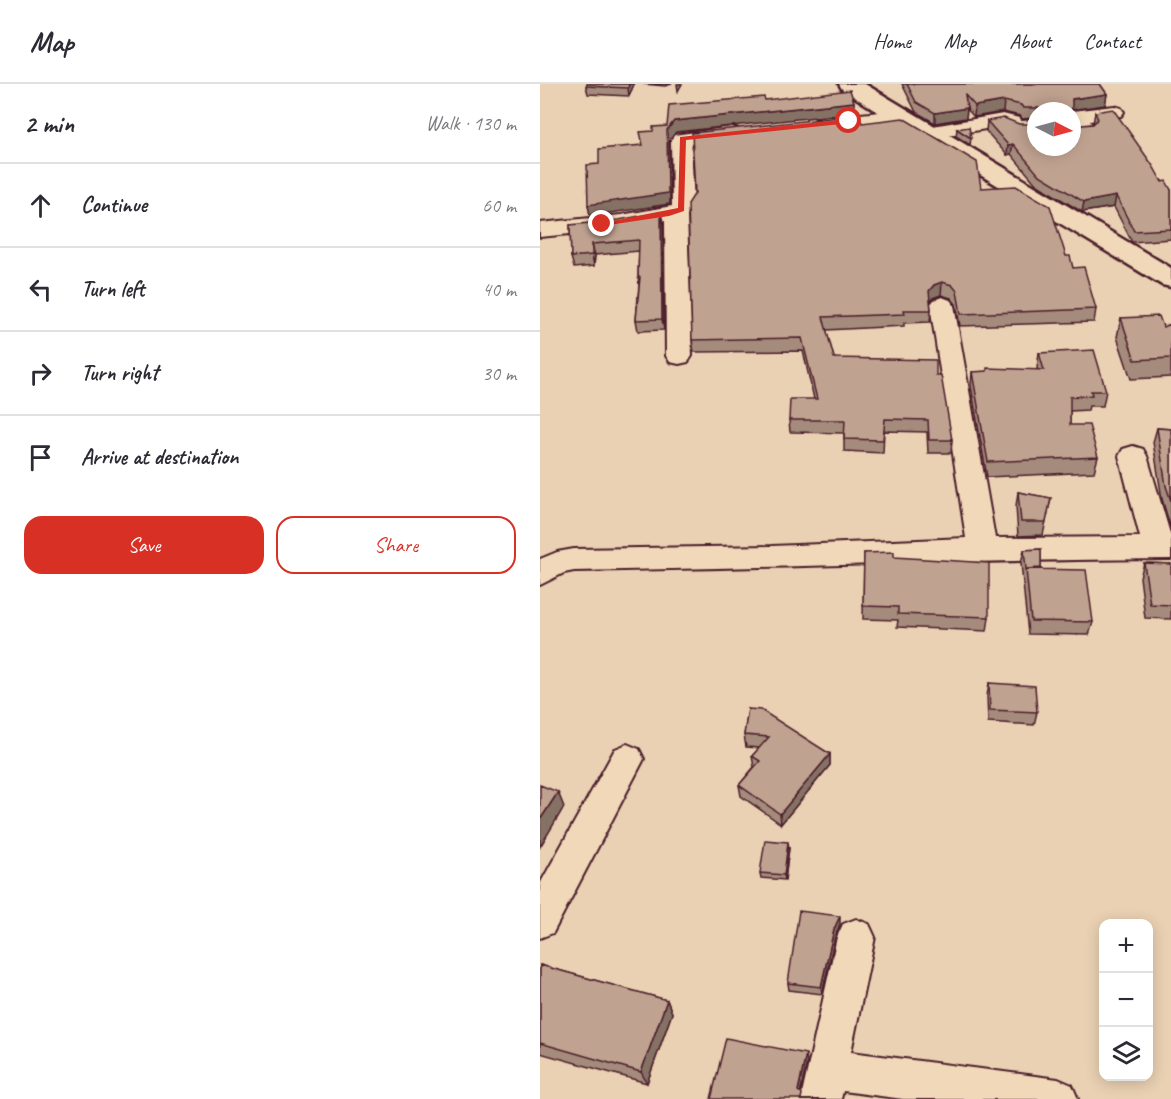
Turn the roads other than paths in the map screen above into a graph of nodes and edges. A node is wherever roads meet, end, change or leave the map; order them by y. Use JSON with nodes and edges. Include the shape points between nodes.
{"nodes":[{"id":1,"x":850,"y":84,"type":"edge"},
{"id":2,"x":1114,"y":112,"type":"edge"},
{"id":3,"x":899,"y":116,"type":"junction"},
{"id":4,"x":1081,"y":116,"type":"edge"},
{"id":5,"x":804,"y":126,"type":"edge"},
{"id":6,"x":1027,"y":126,"type":"edge"},
{"id":7,"x":749,"y":131,"type":"edge"},
{"id":8,"x":927,"y":133,"type":"junction"},
{"id":9,"x":676,"y":213,"type":"junction"},
{"id":10,"x":540,"y":230,"type":"edge"},
{"id":11,"x":1171,"y":279,"type":"edge"},
{"id":12,"x":942,"y":306,"type":"dead end"},
{"id":13,"x":679,"y":356,"type":"dead end"},
{"id":14,"x":1133,"y":456,"type":"dead end"},
{"id":15,"x":1164,"y":548,"type":"edge"},
{"id":16,"x":982,"y":549,"type":"junction"},
{"id":17,"x":540,"y":573,"type":"edge"},
{"id":18,"x":627,"y":759,"type":"dead end"},
{"id":19,"x":540,"y":920,"type":"edge"},
{"id":20,"x":856,"y":937,"type":"dead end"},
{"id":21,"x":824,"y":1084,"type":"edge"},
{"id":22,"x":1058,"y":1099,"type":"edge"}],
"edges":[{"from":1,"to":3,"type":"main road"},
{"from":2,"to":4,"type":"street"},
{"from":3,"to":5,"type":"street"},
{"from":3,"to":8,"type":"main road"},
{"from":6,"to":8,"type":"street","via":[[1016,127],[1003,120]]},
{"from":7,"to":9,"type":"street","via":[[681,139],[683,206]]},
{"from":8,"to":11,"type":"main road"},
{"from":9,"to":10,"type":"street"},
{"from":9,"to":13,"type":"street"},
{"from":12,"to":16,"type":"street"},
{"from":14,"to":15,"type":"street"},
{"from":15,"to":16,"type":"street"},
{"from":16,"to":17,"type":"street","via":[[574,560],[557,563]]},
{"from":18,"to":19,"type":"street"},
{"from":20,"to":21,"type":"street"},
{"from":21,"to":22,"type":"street"}]}
